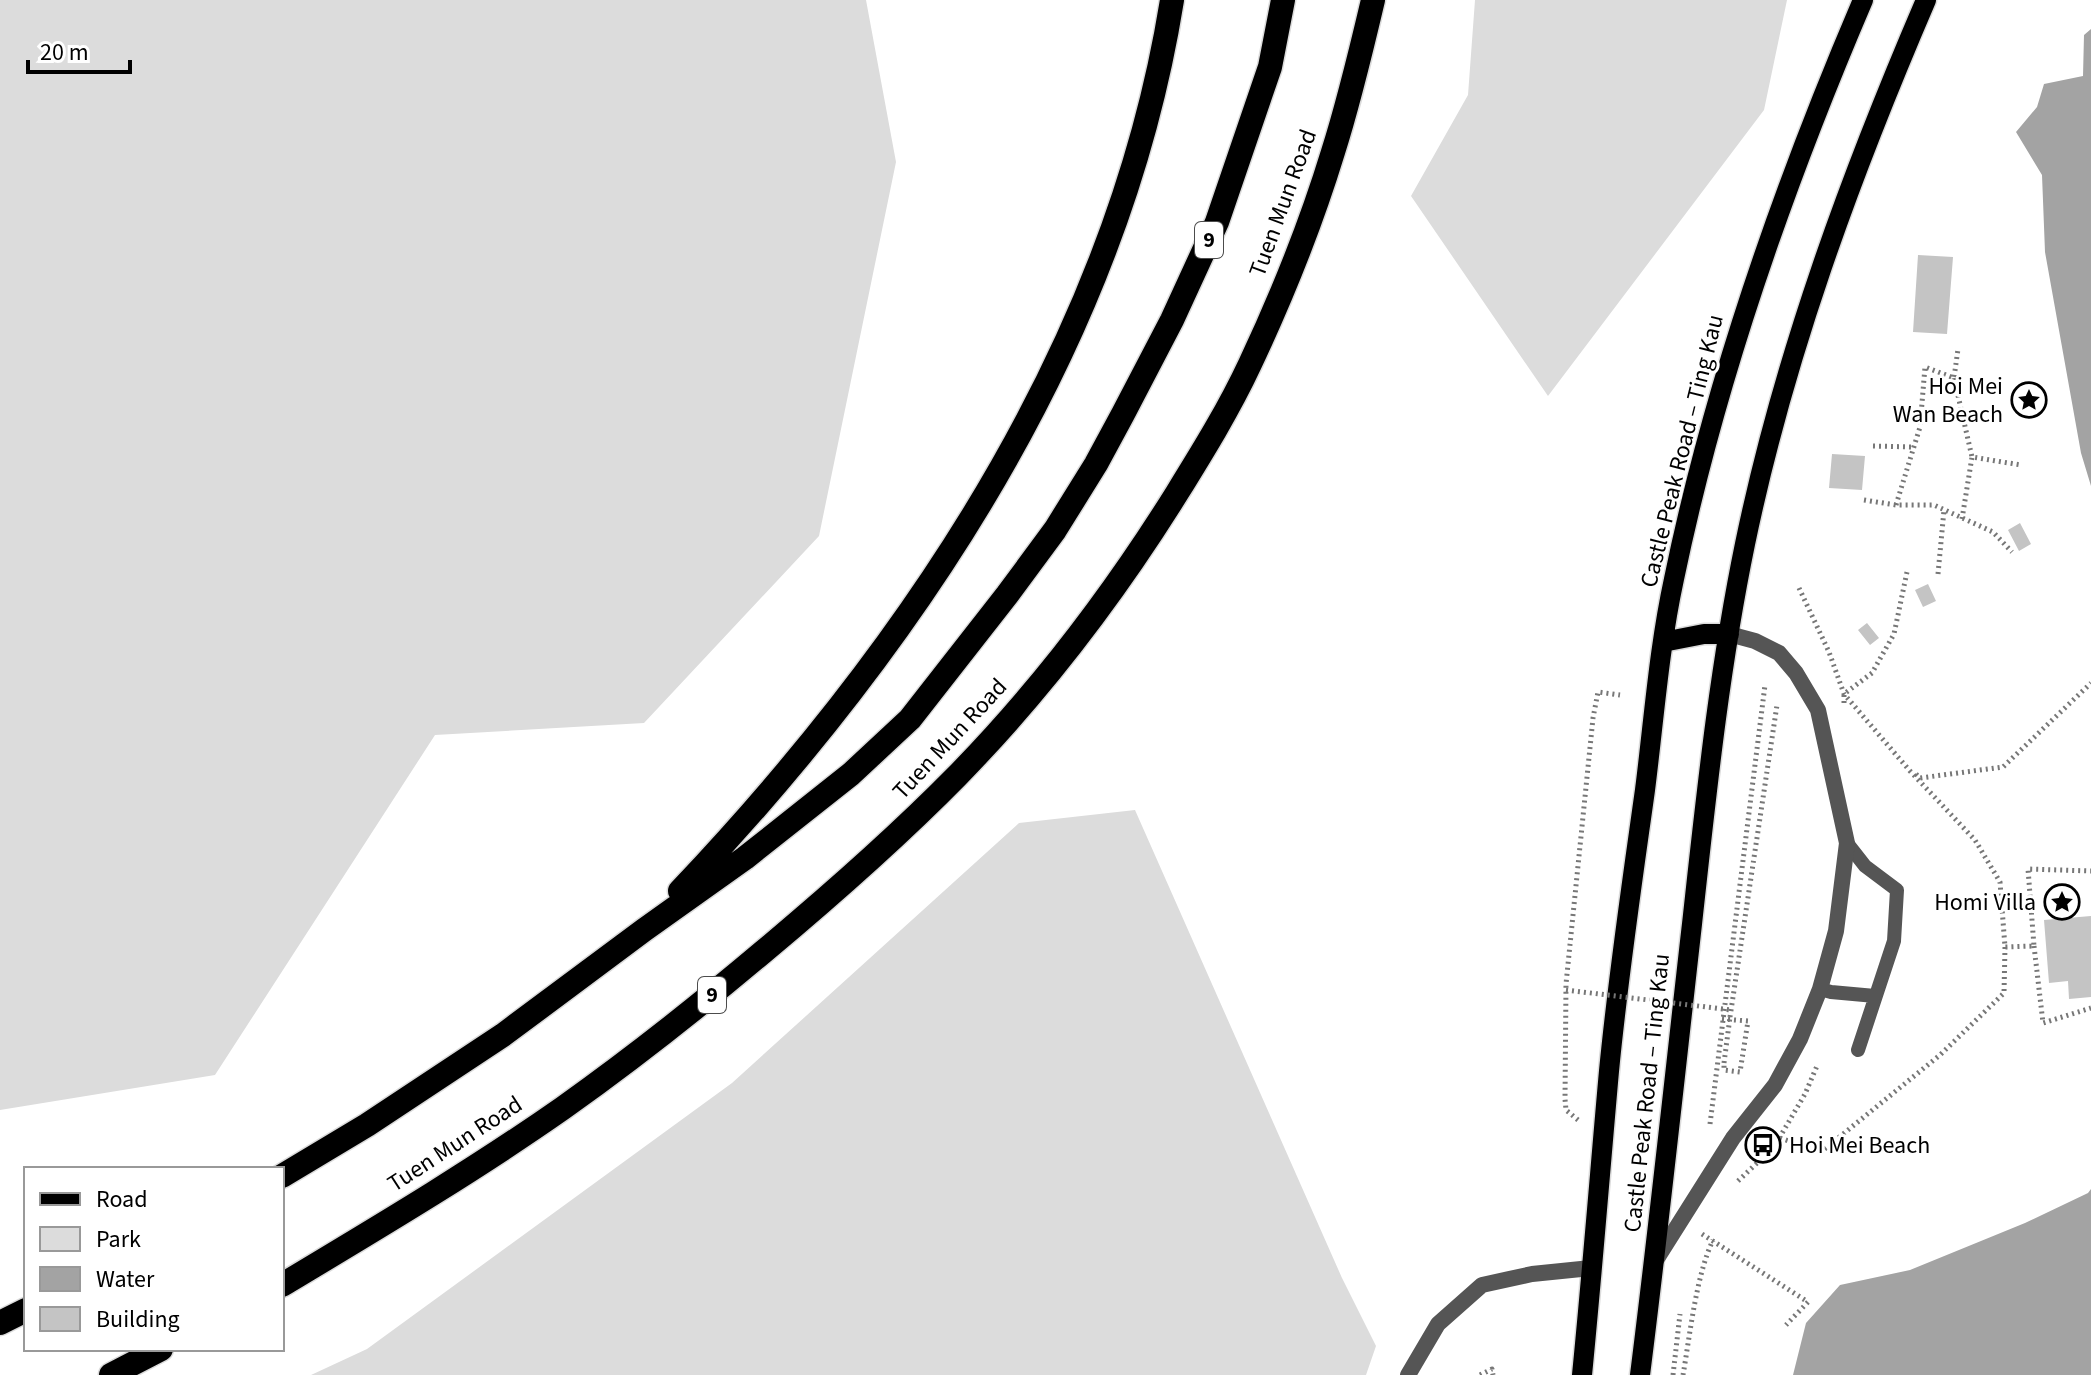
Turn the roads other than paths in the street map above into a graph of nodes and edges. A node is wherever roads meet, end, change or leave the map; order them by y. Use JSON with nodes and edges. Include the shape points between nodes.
{"nodes":[{"id":1,"x":1172,"y":0,"type":"edge"},
{"id":2,"x":1283,"y":0,"type":"edge"},
{"id":3,"x":1373,"y":0,"type":"edge"},
{"id":4,"x":1863,"y":0,"type":"edge"},
{"id":5,"x":1926,"y":0,"type":"edge"},
{"id":6,"x":1729,"y":634,"type":"junction"},
{"id":7,"x":1663,"y":642,"type":"junction"},
{"id":8,"x":1847,"y":843,"type":"junction"},
{"id":9,"x":644,"y":930,"type":"junction"},
{"id":10,"x":1820,"y":989,"type":"junction"},
{"id":11,"x":1875,"y":996,"type":"junction"},
{"id":12,"x":1858,"y":1050,"type":"dead end"},
{"id":13,"x":284,"y":1175,"type":"edge"},
{"id":14,"x":1654,"y":1262,"type":"junction"},
{"id":15,"x":1591,"y":1268,"type":"junction"},
{"id":16,"x":284,"y":1284,"type":"edge"},
{"id":17,"x":24,"y":1311,"type":"edge"},
{"id":18,"x":0,"y":1323,"type":"edge"},
{"id":19,"x":157,"y":1351,"type":"edge"},
{"id":20,"x":1583,"y":1366,"type":"edge"},
{"id":21,"x":111,"y":1375,"type":"edge"},
{"id":22,"x":1408,"y":1375,"type":"edge"},
{"id":23,"x":1640,"y":1375,"type":"edge"}],
"edges":[{"from":1,"to":9,"type":"highway","via":[[1136,160],[1105,252],[1051,374],[998,472],[917,603],[864,676],[730,839]]},
{"from":2,"to":9,"type":"highway","name":"Tuen Mun Road","number":"9","via":[[1270,67],[1217,222],[1123,414],[1055,530],[910,719],[851,774]]},
{"from":3,"to":16,"type":"highway","name":"Tuen Mun Road","number":"9","via":[[1333,153],[1250,364],[1123,577],[1026,699],[903,829],[700,1005],[562,1108]]},
{"from":4,"to":7,"type":"main road","name":"Castle Peak Road – Ting Kau","via":[[1784,196],[1744,313],[1704,448]]},
{"from":5,"to":6,"type":"main road","name":"Castle Peak Road – Ting Kau","via":[[1843,202],[1802,323],[1762,468]]},
{"from":6,"to":7,"type":"main road"},
{"from":6,"to":8,"type":"street","name":"Castle Peak Road – Ting Kau","via":[[1779,653],[1818,710]]},
{"from":6,"to":14,"type":"main road","name":"Castle Peak Road – Ting Kau"},
{"from":7,"to":15,"type":"main road","name":"Castle Peak Road – Ting Kau","via":[[1620,977]]},
{"from":8,"to":10,"type":"street","name":"Castle Peak Road – Ting Kau","via":[[1836,931]]},
{"from":8,"to":11,"type":"lane","via":[[1865,866],[1897,890],[1894,941]]},
{"from":9,"to":13,"type":"highway","name":"Tuen Mun Road","number":"9","via":[[503,1035]]},
{"from":10,"to":11,"type":"lane"},
{"from":10,"to":14,"type":"street","name":"Castle Peak Road – Ting Kau","via":[[1775,1085],[1738,1131]]},
{"from":11,"to":12,"type":"lane"},
{"from":14,"to":23,"type":"main road"},
{"from":15,"to":20,"type":"main road","name":"Castle Peak Road – Ting Kau"},
{"from":15,"to":22,"type":"street","via":[[1482,1285],[1438,1324]]},
{"from":17,"to":18,"type":"highway"},
{"from":19,"to":21,"type":"highway"}]}
